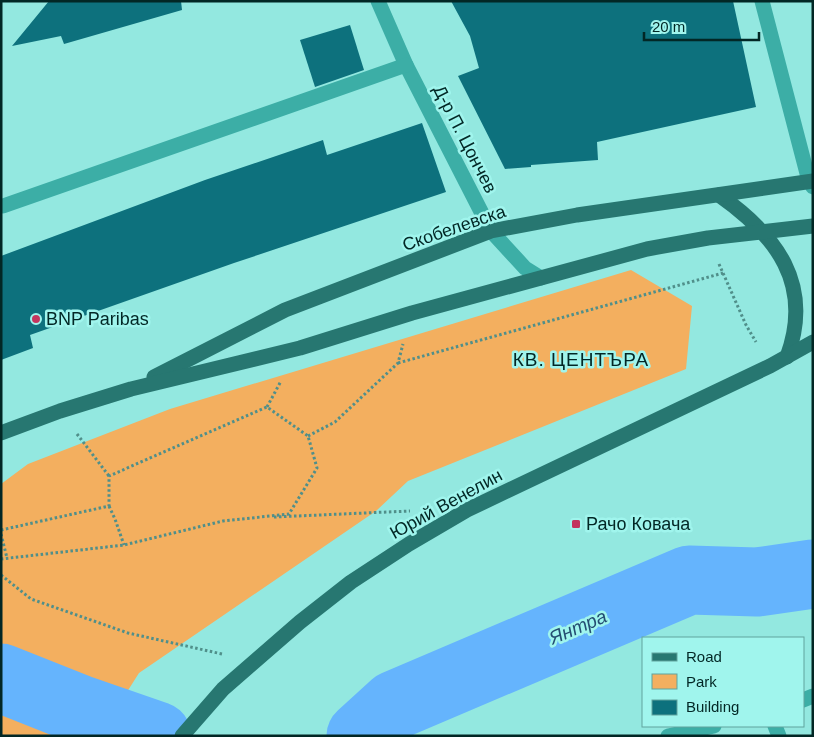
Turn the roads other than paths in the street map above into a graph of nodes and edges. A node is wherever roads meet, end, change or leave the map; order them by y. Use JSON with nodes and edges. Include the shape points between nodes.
{"nodes":[{"id":1,"x":378,"y":1,"type":"edge"},
{"id":2,"x":762,"y":1,"type":"edge"},
{"id":3,"x":406,"y":65,"type":"junction"},
{"id":4,"x":812,"y":183,"type":"edge"},
{"id":5,"x":719,"y":195,"type":"junction"},
{"id":6,"x":3,"y":206,"type":"dead end"},
{"id":7,"x":813,"y":226,"type":"edge"},
{"id":8,"x":491,"y":231,"type":"junction"},
{"id":9,"x":762,"y":232,"type":"junction"},
{"id":10,"x":541,"y":278,"type":"junction"},
{"id":11,"x":813,"y":342,"type":"edge"},
{"id":12,"x":788,"y":357,"type":"junction"},
{"id":13,"x":130,"y":389,"type":"junction"},
{"id":14,"x":1,"y":433,"type":"edge"},
{"id":15,"x":709,"y":727,"type":"edge"},
{"id":16,"x":182,"y":736,"type":"edge"},
{"id":17,"x":668,"y":736,"type":"edge"}],
"edges":[{"from":1,"to":3,"type":"street","name":"Д-р П. Цончев"},
{"from":2,"to":4,"type":"street"},
{"from":3,"to":6,"type":"street"},
{"from":3,"to":8,"type":"street","name":"Д-р П. Цончев"},
{"from":4,"to":5,"type":"main road","name":"Скобелевска"},
{"from":5,"to":8,"type":"main road","name":"Скобелевска","via":[[576,215]]},
{"from":5,"to":9,"type":"main road"},
{"from":7,"to":9,"type":"main road","name":"Скобелевска"},
{"from":8,"to":10,"type":"street","name":"Д-р П. Цончев","via":[[525,268]]},
{"from":8,"to":13,"type":"main road","name":"Скобелевска","via":[[285,310]]},
{"from":9,"to":10,"type":"main road","name":"Скобелевска","via":[[647,249]]},
{"from":9,"to":12,"type":"main road","via":[[786,263],[794,286],[796,328]]},
{"from":10,"to":13,"type":"main road","name":"Скобелевска","via":[[300,348]]},
{"from":11,"to":12,"type":"main road","name":"Юрий Венелин"},
{"from":12,"to":16,"type":"main road","name":"Юрий Венелин","via":[[466,510],[351,582],[300,622],[223,689]]},
{"from":13,"to":14,"type":"main road","name":"Скобелевска"},
{"from":15,"to":17,"type":"street"}]}
